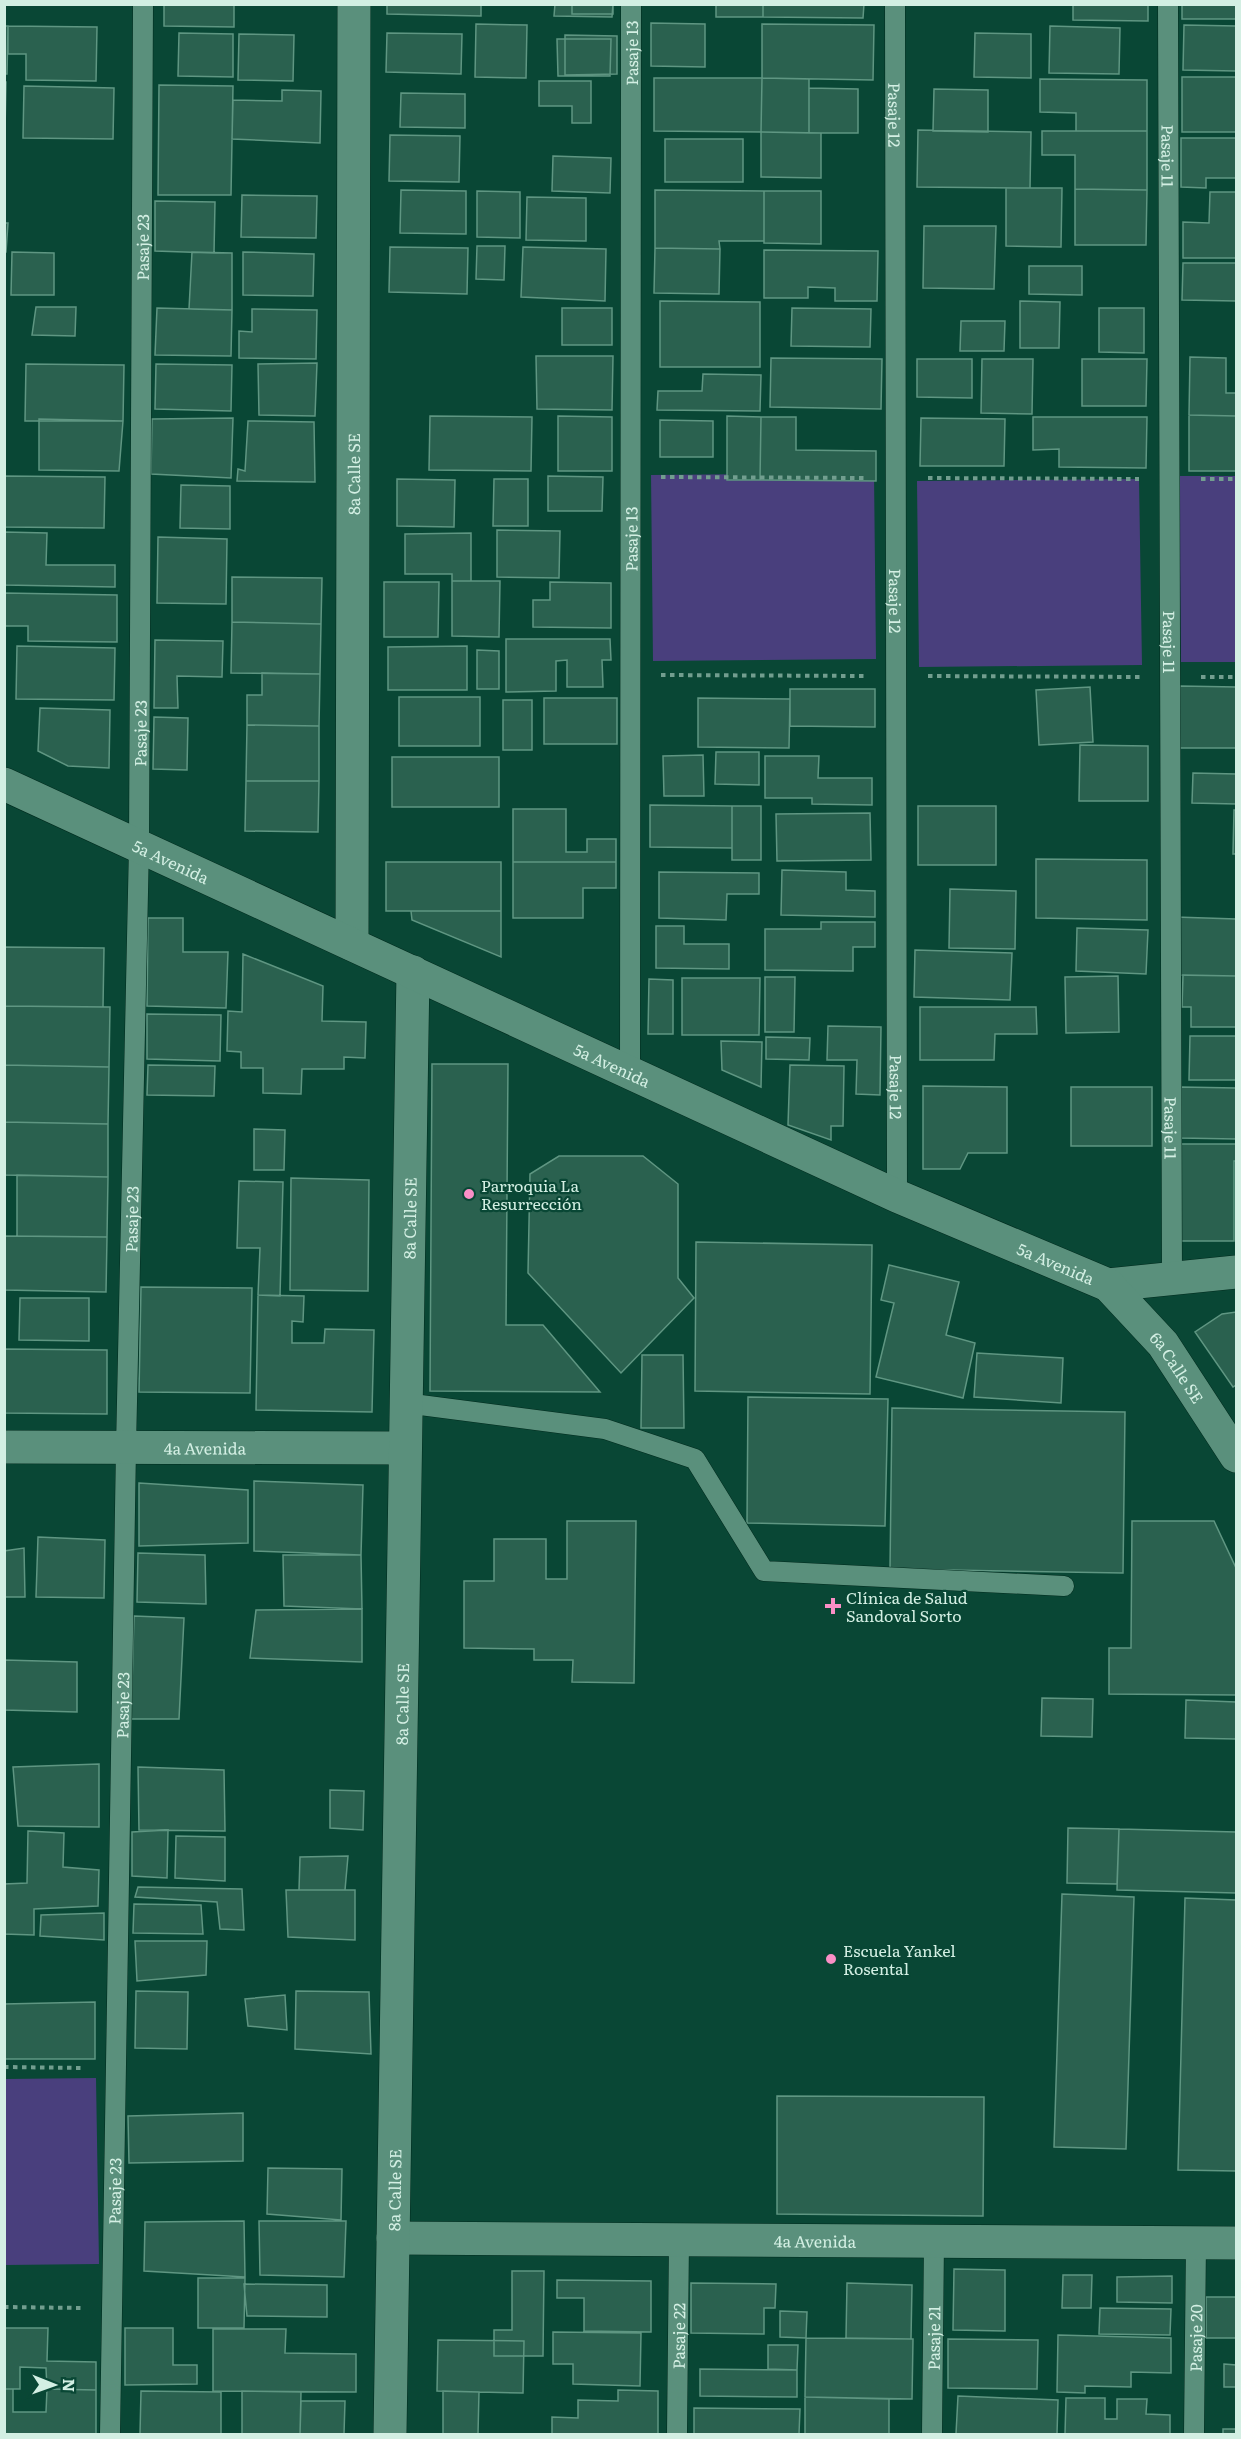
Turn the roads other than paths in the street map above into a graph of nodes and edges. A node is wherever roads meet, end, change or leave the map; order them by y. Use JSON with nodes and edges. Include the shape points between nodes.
{"nodes":[{"id":1,"x":143,"y":4,"type":"edge"},
{"id":2,"x":354,"y":4,"type":"edge"},
{"id":3,"x":631,"y":4,"type":"edge"},
{"id":4,"x":895,"y":4,"type":"edge"},
{"id":5,"x":1168,"y":4,"type":"edge"},
{"id":6,"x":4,"y":784,"type":"edge"},
{"id":7,"x":139,"y":846,"type":"junction"},
{"id":8,"x":352,"y":944,"type":"junction"},
{"id":9,"x":413,"y":972,"type":"junction"},
{"id":10,"x":630,"y":1071,"type":"junction"},
{"id":11,"x":897,"y":1196,"type":"junction"},
{"id":12,"x":1236,"y":1272,"type":"edge"},
{"id":13,"x":1172,"y":1279,"type":"junction"},
{"id":14,"x":1108,"y":1285,"type":"junction"},
{"id":15,"x":405,"y":1403,"type":"junction"},
{"id":16,"x":4,"y":1447,"type":"edge"},
{"id":17,"x":126,"y":1448,"type":"junction"},
{"id":18,"x":405,"y":1448,"type":"junction"},
{"id":19,"x":1236,"y":1456,"type":"edge"},
{"id":20,"x":1064,"y":1586,"type":"dead end"},
{"id":21,"x":393,"y":2238,"type":"junction"},
{"id":22,"x":679,"y":2240,"type":"junction"},
{"id":23,"x":933,"y":2241,"type":"junction"},
{"id":24,"x":1196,"y":2243,"type":"junction"},
{"id":25,"x":1236,"y":2243,"type":"edge"},
{"id":26,"x":110,"y":2434,"type":"edge"},
{"id":27,"x":390,"y":2434,"type":"edge"},
{"id":28,"x":677,"y":2434,"type":"edge"},
{"id":29,"x":932,"y":2434,"type":"edge"},
{"id":30,"x":1194,"y":2434,"type":"edge"}],
"edges":[{"from":1,"to":7,"type":"lane","name":"Pasaje 23"},
{"from":2,"to":8,"type":"street","name":"8a Calle SE"},
{"from":3,"to":10,"type":"lane","name":"Pasaje 13"},
{"from":4,"to":11,"type":"lane","name":"Pasaje 12"},
{"from":5,"to":13,"type":"lane","name":"Pasaje 11"},
{"from":6,"to":7,"type":"street","name":"5a Avenida"},
{"from":7,"to":8,"type":"street","name":"5a Avenida"},
{"from":7,"to":17,"type":"lane","name":"Pasaje 23"},
{"from":8,"to":9,"type":"street","name":"5a Avenida"},
{"from":9,"to":10,"type":"street","name":"5a Avenida"},
{"from":9,"to":15,"type":"street","name":"8a Calle SE"},
{"from":10,"to":11,"type":"street","name":"5a Avenida"},
{"from":11,"to":14,"type":"street","name":"5a Avenida"},
{"from":12,"to":13,"type":"street","name":"5a Avenida"},
{"from":13,"to":14,"type":"street","name":"5a Avenida"},
{"from":14,"to":19,"type":"street","name":"6a Calle SE","via":[[1163,1344]]},
{"from":15,"to":18,"type":"street","name":"8a Calle SE"},
{"from":15,"to":20,"type":"lane","via":[[605,1429],[695,1459],[764,1571]]},
{"from":16,"to":17,"type":"street","name":"4a Avenida"},
{"from":17,"to":18,"type":"street","name":"4a Avenida"},
{"from":17,"to":26,"type":"lane","name":"Pasaje 23"},
{"from":18,"to":21,"type":"street","name":"8a Calle SE"},
{"from":21,"to":22,"type":"street","name":"4a Avenida"},
{"from":21,"to":27,"type":"street","name":"8a Calle SE"},
{"from":22,"to":23,"type":"street","name":"4a Avenida"},
{"from":22,"to":28,"type":"lane","name":"Pasaje 22"},
{"from":23,"to":24,"type":"street","name":"4a Avenida"},
{"from":23,"to":29,"type":"lane","name":"Pasaje 21"},
{"from":24,"to":25,"type":"street","name":"4a Avenida"},
{"from":24,"to":30,"type":"lane","name":"Pasaje 20"}]}
